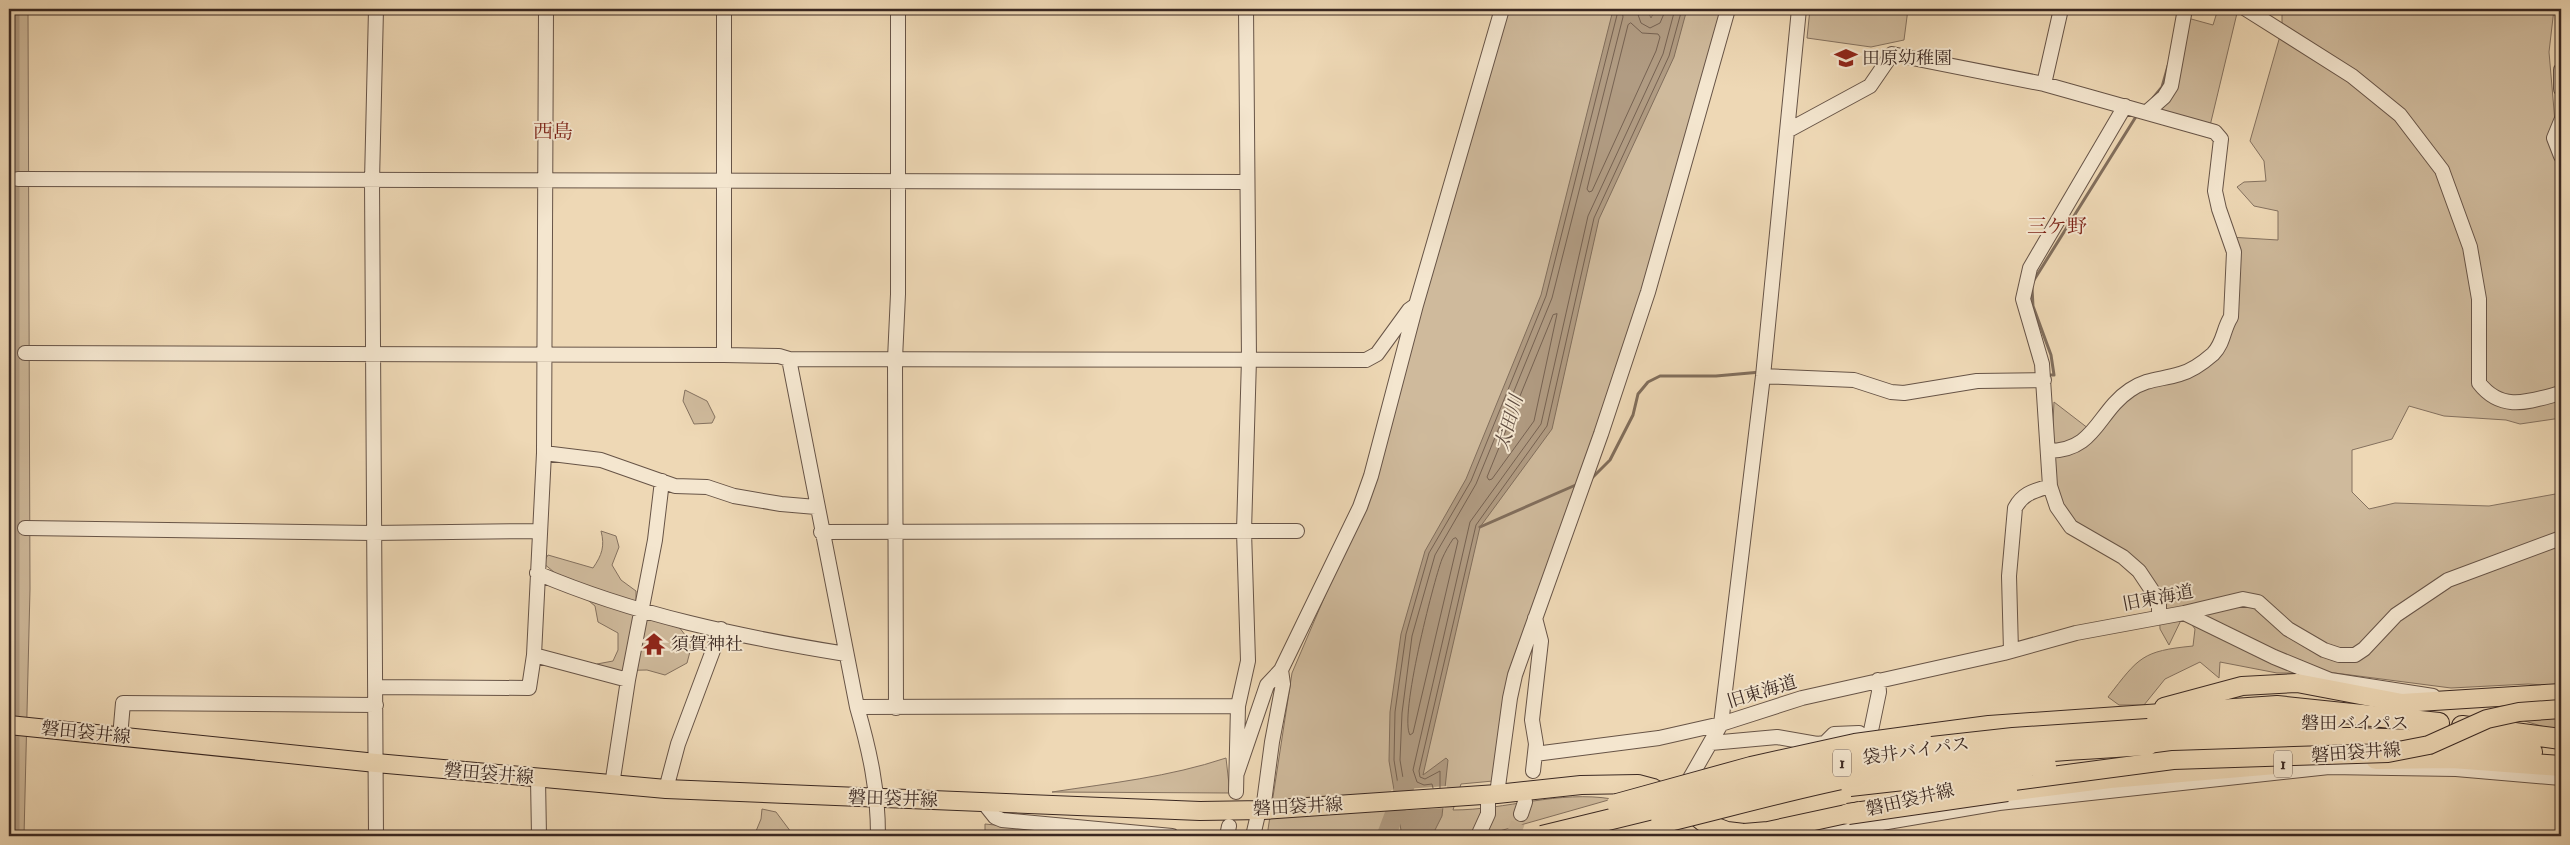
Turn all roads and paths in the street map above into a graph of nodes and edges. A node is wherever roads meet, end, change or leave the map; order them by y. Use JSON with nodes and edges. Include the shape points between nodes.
{"nodes":[{"id":1,"x":376,"y":9,"type":"edge"},
{"id":2,"x":546,"y":9,"type":"edge"},
{"id":3,"x":724,"y":9,"type":"edge"},
{"id":4,"x":898,"y":9,"type":"edge"},
{"id":5,"x":1246,"y":9,"type":"edge"},
{"id":6,"x":1502,"y":9,"type":"edge"},
{"id":7,"x":1728,"y":9,"type":"edge"},
{"id":8,"x":1799,"y":9,"type":"edge"},
{"id":9,"x":2061,"y":9,"type":"edge"},
{"id":10,"x":2185,"y":9,"type":"edge"},
{"id":11,"x":2246,"y":9,"type":"edge"},
{"id":12,"x":2561,"y":70,"type":"edge"},
{"id":13,"x":2044,"y":84,"type":"junction"},
{"id":14,"x":2561,"y":89,"type":"edge"},
{"id":15,"x":2125,"y":106,"type":"junction"},
{"id":16,"x":2147,"y":112,"type":"junction"},
{"id":17,"x":2561,"y":121,"type":"edge"},
{"id":18,"x":1786,"y":131,"type":"junction"},
{"id":19,"x":2561,"y":156,"type":"edge"},
{"id":20,"x":18,"y":179,"type":"dead end"},
{"id":21,"x":897,"y":179,"type":"junction"},
{"id":22,"x":372,"y":181,"type":"junction"},
{"id":23,"x":544,"y":181,"type":"junction"},
{"id":24,"x":725,"y":181,"type":"junction"},
{"id":25,"x":1247,"y":182,"type":"junction"},
{"id":26,"x":1416,"y":306,"type":"junction"},
{"id":27,"x":25,"y":353,"type":"dead end"},
{"id":28,"x":374,"y":354,"type":"junction"},
{"id":29,"x":544,"y":355,"type":"junction"},
{"id":30,"x":724,"y":356,"type":"junction"},
{"id":31,"x":788,"y":359,"type":"junction"},
{"id":32,"x":895,"y":359,"type":"junction"},
{"id":33,"x":1249,"y":359,"type":"junction"},
{"id":34,"x":1762,"y":376,"type":"junction"},
{"id":35,"x":2044,"y":380,"type":"junction"},
{"id":36,"x":2561,"y":393,"type":"edge"},
{"id":37,"x":2048,"y":451,"type":"junction"},
{"id":38,"x":544,"y":453,"type":"junction"},
{"id":39,"x":662,"y":481,"type":"junction"},
{"id":40,"x":2050,"y":486,"type":"junction"},
{"id":41,"x":816,"y":507,"type":"junction"},
{"id":42,"x":25,"y":528,"type":"dead end"},
{"id":43,"x":539,"y":531,"type":"junction"},
{"id":44,"x":895,"y":531,"type":"junction"},
{"id":45,"x":1244,"y":531,"type":"junction"},
{"id":46,"x":1297,"y":531,"type":"dead end"},
{"id":47,"x":821,"y":532,"type":"junction"},
{"id":48,"x":372,"y":533,"type":"junction"},
{"id":49,"x":2561,"y":538,"type":"edge"},
{"id":50,"x":537,"y":573,"type":"junction"},
{"id":51,"x":641,"y":611,"type":"junction"},
{"id":52,"x":2184,"y":613,"type":"junction"},
{"id":53,"x":2159,"y":617,"type":"junction"},
{"id":54,"x":1535,"y":618,"type":"junction"},
{"id":55,"x":721,"y":629,"type":"junction"},
{"id":56,"x":2011,"y":651,"type":"junction"},
{"id":57,"x":846,"y":654,"type":"junction"},
{"id":58,"x":534,"y":655,"type":"junction"},
{"id":59,"x":1281,"y":670,"type":"junction"},
{"id":60,"x":628,"y":680,"type":"junction"},
{"id":61,"x":1878,"y":680,"type":"junction"},
{"id":62,"x":376,"y":687,"type":"junction"},
{"id":63,"x":2561,"y":693,"type":"edge"},
{"id":64,"x":2461,"y":700,"type":"junction"},
{"id":65,"x":376,"y":705,"type":"junction"},
{"id":66,"x":1238,"y":706,"type":"junction"},
{"id":67,"x":857,"y":707,"type":"junction"},
{"id":68,"x":896,"y":708,"type":"junction"},
{"id":69,"x":2561,"y":709,"type":"edge"},
{"id":70,"x":2124,"y":717,"type":"junction"},
{"id":71,"x":2439,"y":723,"type":"junction"},
{"id":72,"x":1721,"y":724,"type":"junction"},
{"id":73,"x":9,"y":725,"type":"edge"},
{"id":74,"x":1988,"y":726,"type":"junction"},
{"id":75,"x":120,"y":737,"type":"junction"},
{"id":76,"x":2148,"y":737,"type":"junction"},
{"id":77,"x":2561,"y":739,"type":"edge"},
{"id":78,"x":1711,"y":744,"type":"junction"},
{"id":79,"x":1867,"y":748,"type":"junction"},
{"id":80,"x":1535,"y":754,"type":"junction"},
{"id":81,"x":2561,"y":756,"type":"edge"},
{"id":82,"x":2173,"y":760,"type":"junction"},
{"id":83,"x":376,"y":763,"type":"junction"},
{"id":84,"x":2561,"y":766,"type":"edge"},
{"id":85,"x":1532,"y":771,"type":"dead end"},
{"id":86,"x":1237,"y":773,"type":"junction"},
{"id":87,"x":2561,"y":778,"type":"edge"},
{"id":88,"x":538,"y":779,"type":"junction"},
{"id":89,"x":612,"y":785,"type":"junction"},
{"id":90,"x":666,"y":789,"type":"junction"},
{"id":91,"x":1236,"y":792,"type":"dead end"},
{"id":92,"x":1489,"y":795,"type":"junction"},
{"id":93,"x":2003,"y":797,"type":"junction"},
{"id":94,"x":878,"y":798,"type":"junction"},
{"id":95,"x":1677,"y":801,"type":"junction"},
{"id":96,"x":983,"y":802,"type":"junction"},
{"id":97,"x":1265,"y":810,"type":"junction"},
{"id":98,"x":1880,"y":822,"type":"junction"},
{"id":99,"x":1846,"y":827,"type":"edge"},
{"id":100,"x":1664,"y":831,"type":"edge"},
{"id":101,"x":1111,"y":833,"type":"edge"},
{"id":102,"x":1734,"y":833,"type":"edge"},
{"id":103,"x":376,"y":836,"type":"edge"},
{"id":104,"x":539,"y":836,"type":"edge"},
{"id":105,"x":878,"y":836,"type":"edge"},
{"id":106,"x":1172,"y":836,"type":"edge"},
{"id":107,"x":1253,"y":836,"type":"edge"},
{"id":108,"x":1478,"y":836,"type":"edge"},
{"id":109,"x":1523,"y":836,"type":"edge"},
{"id":110,"x":1542,"y":836,"type":"edge"},
{"id":111,"x":1602,"y":836,"type":"edge"},
{"id":112,"x":1811,"y":836,"type":"edge"}],
"edges":[{"from":1,"to":22,"type":"street"},
{"from":2,"to":23,"type":"street"},
{"from":3,"to":24,"type":"street"},
{"from":4,"to":21,"type":"street"},
{"from":5,"to":25,"type":"street"},
{"from":6,"to":26,"type":"street"},
{"from":7,"to":54,"type":"street","via":[[1648,292]]},
{"from":8,"to":18,"type":"street"},
{"from":9,"to":13,"type":"street"},
{"from":10,"to":16,"type":"street","via":[[2172,86]]},
{"from":11,"to":36,"type":"street","via":[[2352,76],[2400,116],[2442,170],[2470,247],[2479,299],[2479,383],[2505,402],[2525,402]]},
{"from":12,"to":14,"type":"street"},
{"from":13,"to":15,"type":"street"},
{"from":13,"to":18,"type":"street","via":[[1892,54],[1870,86]]},
{"from":15,"to":16,"type":"street"},
{"from":15,"to":35,"type":"street","via":[[2030,268],[2025,284],[2023,299]]},
{"from":16,"to":37,"type":"street","via":[[2215,132],[2221,139],[2215,192],[2234,252],[2232,317],[2221,344],[2206,358],[2181,374],[2151,379],[2130,390],[2118,400],[2093,433],[2073,448]]},
{"from":17,"to":19,"type":"street","via":[[2554,138]]},
{"from":18,"to":34,"type":"street"},
{"from":20,"to":22,"type":"street"},
{"from":21,"to":24,"type":"street"},
{"from":21,"to":25,"type":"street"},
{"from":21,"to":32,"type":"street"},
{"from":22,"to":23,"type":"street"},
{"from":22,"to":28,"type":"street"},
{"from":23,"to":24,"type":"street"},
{"from":23,"to":29,"type":"street"},
{"from":24,"to":30,"type":"street"},
{"from":25,"to":33,"type":"street"},
{"from":26,"to":33,"type":"street","via":[[1409,310],[1377,354],[1366,360]]},
{"from":26,"to":59,"type":"street","via":[[1360,507]]},
{"from":27,"to":28,"type":"street"},
{"from":28,"to":29,"type":"street"},
{"from":28,"to":48,"type":"street"},
{"from":29,"to":30,"type":"street"},
{"from":29,"to":38,"type":"street"},
{"from":30,"to":31,"type":"street","via":[[779,356]]},
{"from":31,"to":32,"type":"street"},
{"from":31,"to":41,"type":"street"},
{"from":32,"to":33,"type":"street"},
{"from":32,"to":44,"type":"street"},
{"from":33,"to":45,"type":"street"},
{"from":34,"to":35,"type":"street","via":[[1854,380],[1904,393],[1977,381]]},
{"from":34,"to":72,"type":"street"},
{"from":35,"to":37,"type":"street"},
{"from":37,"to":40,"type":"street"},
{"from":38,"to":39,"type":"street","via":[[601,460]]},
{"from":38,"to":43,"type":"street"},
{"from":39,"to":41,"type":"street","via":[[675,486],[707,487],[781,504]]},
{"from":39,"to":51,"type":"street"},
{"from":40,"to":53,"type":"street","via":[[2068,525],[2123,557],[2139,572],[2159,601]]},
{"from":40,"to":56,"type":"street","via":[[2026,494],[2015,508],[2009,576]]},
{"from":41,"to":47,"type":"street"},
{"from":42,"to":48,"type":"street"},
{"from":43,"to":48,"type":"street"},
{"from":43,"to":50,"type":"street"},
{"from":44,"to":45,"type":"street"},
{"from":44,"to":47,"type":"street"},
{"from":44,"to":68,"type":"street"},
{"from":45,"to":46,"type":"street"},
{"from":45,"to":66,"type":"street","via":[[1248,661]]},
{"from":47,"to":57,"type":"street"},
{"from":48,"to":62,"type":"street"},
{"from":49,"to":52,"type":"street","name":"旧東海道","via":[[2448,580],[2396,615],[2355,655],[2339,655],[2324,650],[2288,629],[2258,602],[2243,599]]},
{"from":50,"to":51,"type":"street"},
{"from":50,"to":58,"type":"street"},
{"from":51,"to":55,"type":"street"},
{"from":51,"to":60,"type":"street"},
{"from":52,"to":53,"type":"street","name":"旧東海道"},
{"from":52,"to":64,"type":"street","via":[[2330,680]]},
{"from":53,"to":56,"type":"street","name":"旧東海道","via":[[2076,633]]},
{"from":54,"to":80,"type":"street","via":[[1540,641],[1532,720]]},
{"from":54,"to":92,"type":"street","via":[[1510,698]]},
{"from":55,"to":57,"type":"street","via":[[767,641]]},
{"from":55,"to":90,"type":"street","via":[[678,744]]},
{"from":56,"to":61,"type":"street","name":"旧東海道"},
{"from":57,"to":67,"type":"street"},
{"from":58,"to":60,"type":"street"},
{"from":58,"to":62,"type":"street","via":[[528,688]]},
{"from":59,"to":86,"type":"street","via":[[1266,686]]},
{"from":59,"to":97,"type":"street","via":[[1282,684]]},
{"from":60,"to":89,"type":"street"},
{"from":61,"to":72,"type":"street","name":"旧東海道","via":[[1802,698]]},
{"from":61,"to":79,"type":"street","via":[[1879,692]]},
{"from":62,"to":65,"type":"street"},
{"from":63,"to":64,"type":"main road"},
{"from":64,"to":70,"type":"main road","via":[[2402,703],[2297,683],[2242,686]]},
{"from":65,"to":75,"type":"street","via":[[123,703]]},
{"from":65,"to":83,"type":"street"},
{"from":66,"to":68,"type":"street"},
{"from":66,"to":86,"type":"street"},
{"from":67,"to":68,"type":"street"},
{"from":67,"to":94,"type":"street","via":[[870,751]]},
{"from":69,"to":82,"type":"main road","name":"磐田袋井線","bridge":true,"via":[[2487,718],[2429,745],[2388,754]]},
{"from":70,"to":71,"type":"highway","number":"1","via":[[2277,706]]},
{"from":70,"to":74,"type":"highway","number":"1"},
{"from":71,"to":76,"type":"highway","name":"磐田バイパス","number":"1","via":[[2360,722]]},
{"from":71,"to":77,"type":"highway","name":"磐田バイパス","number":"1"},
{"from":72,"to":78,"type":"street"},
{"from":72,"to":80,"type":"street","name":"旧東海道","via":[[1658,738]]},
{"from":73,"to":75,"type":"main road","name":"磐田袋井線"},
{"from":74,"to":93,"type":"street"},
{"from":74,"to":109,"type":"highway","number":"1","bridge":true,"via":[[1854,744],[1751,767],[1606,807]]},
{"from":75,"to":83,"type":"main road","name":"磐田袋井線"},
{"from":76,"to":81,"type":"highway","name":"磐田バイパス","number":"1","via":[[2358,738],[2482,745]]},
{"from":76,"to":100,"type":"highway","name":"袋井バイパス","number":"1","bridge":true,"via":[[1861,774]]},
{"from":76,"to":110,"type":"highway","name":"袋井バイパス","number":"1","bridge":true,"via":[[2013,738],[1923,748],[1858,759]]},
{"from":78,"to":79,"type":"street","via":[[1777,737],[1817,744],[1825,743],[1834,734],[1859,733]]},
{"from":78,"to":95,"type":"street"},
{"from":79,"to":98,"type":"street"},
{"from":80,"to":85,"type":"street"},
{"from":82,"to":99,"type":"main road","name":"磐田袋井線","bridge":true,"via":[[1930,792]]},
{"from":82,"to":100,"type":"main road","bridge":true,"via":[[2079,762],[1870,783],[1811,794]]},
{"from":83,"to":88,"type":"main road","name":"磐田袋井線"},
{"from":83,"to":103,"type":"street"},
{"from":84,"to":93,"type":"highway","number":"1","via":[[2452,758],[2358,760],[2130,776]]},
{"from":86,"to":91,"type":"street"},
{"from":87,"to":93,"type":"street","via":[[2456,769],[2329,767]]},
{"from":88,"to":89,"type":"main road","name":"磐田袋井線"},
{"from":88,"to":104,"type":"street"},
{"from":89,"to":90,"type":"main road","name":"磐田袋井線"},
{"from":90,"to":94,"type":"main road","name":"磐田袋井線"},
{"from":92,"to":95,"type":"main road","name":"磐田袋井線","via":[[1638,784]]},
{"from":92,"to":97,"type":"main road","name":"磐田袋井線"},
{"from":92,"to":108,"type":"street","via":[[1488,814]]},
{"from":93,"to":98,"type":"street"},
{"from":93,"to":99,"type":"highway","number":"1","bridge":true},
{"from":94,"to":96,"type":"main road","name":"磐田袋井線"},
{"from":94,"to":105,"type":"street"},
{"from":95,"to":100,"type":"street"},
{"from":95,"to":102,"type":"main road","name":"磐田袋井線","via":[[1702,822]]},
{"from":96,"to":97,"type":"main road","name":"磐田袋井線","via":[[1200,811]]},
{"from":96,"to":101,"type":"street","via":[[995,817],[1002,820]]},
{"from":97,"to":107,"type":"street"},
{"from":98,"to":99,"type":"street"},
{"from":99,"to":102,"type":"main road","name":"磐田袋井線","bridge":true},
{"from":99,"to":112,"type":"street"},
{"from":100,"to":111,"type":"highway","name":"袋井バイパス","number":"1"},
{"from":101,"to":106,"type":"street"}]}
